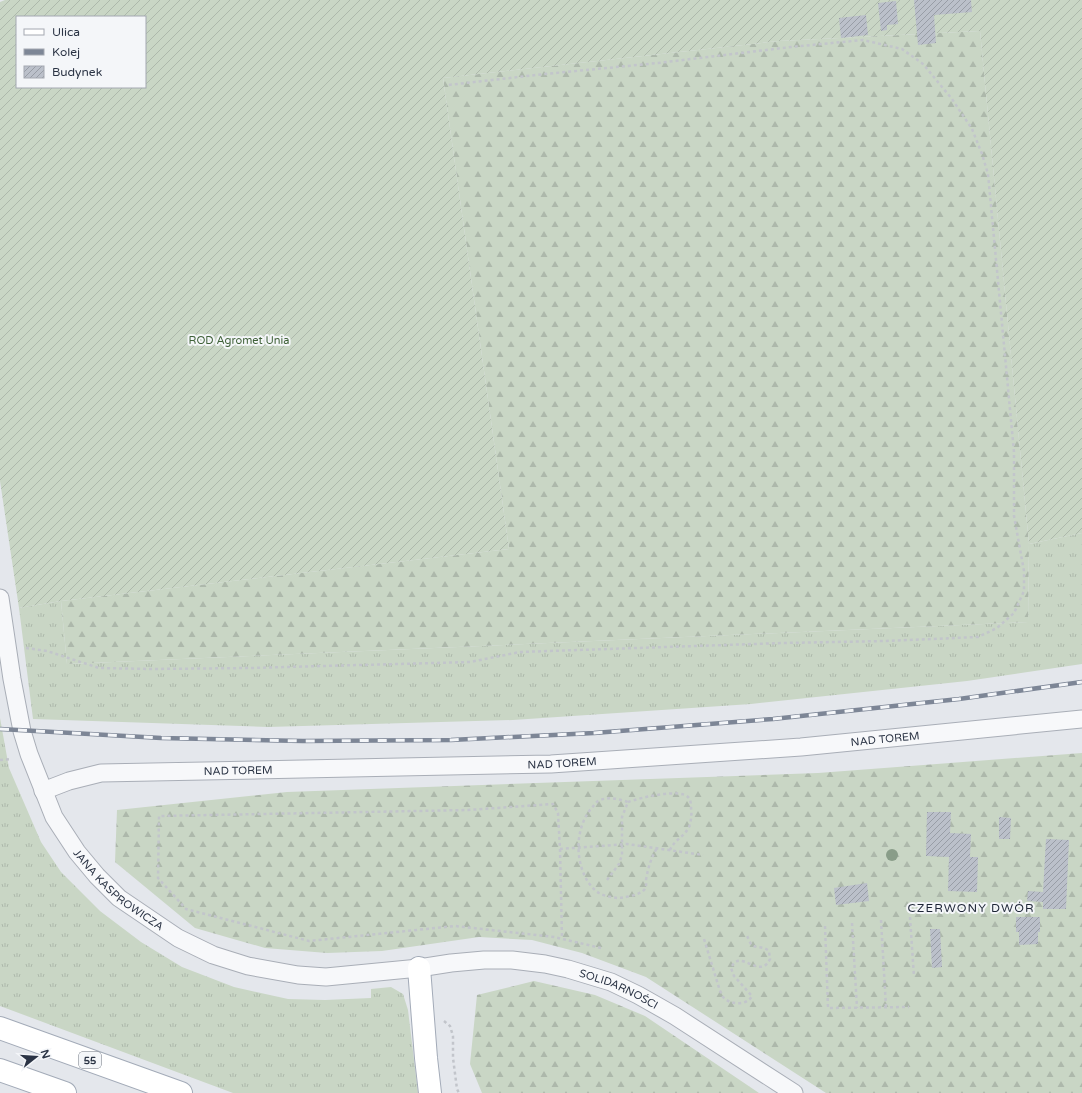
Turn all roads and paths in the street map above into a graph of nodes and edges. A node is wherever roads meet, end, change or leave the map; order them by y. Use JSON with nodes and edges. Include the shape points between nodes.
{"nodes":[{"id":1,"x":448,"y":85,"type":"dead end"},
{"id":2,"x":0,"y":598,"type":"edge"},
{"id":3,"x":7,"y":645,"type":"junction"},
{"id":4,"x":1082,"y":719,"type":"edge"},
{"id":5,"x":43,"y":791,"type":"junction"},
{"id":6,"x":628,"y":802,"type":"junction"},
{"id":7,"x":622,"y":844,"type":"junction"},
{"id":8,"x":578,"y":847,"type":"junction"},
{"id":9,"x":657,"y":848,"type":"junction"},
{"id":10,"x":560,"y":849,"type":"junction"},
{"id":11,"x":670,"y":850,"type":"junction"},
{"id":12,"x":703,"y":855,"type":"dead end"},
{"id":13,"x":607,"y":880,"type":"dead end"},
{"id":14,"x":910,"y":916,"type":"dead end"},
{"id":15,"x":881,"y":920,"type":"dead end"},
{"id":16,"x":852,"y":923,"type":"dead end"},
{"id":17,"x":825,"y":926,"type":"dead end"},
{"id":18,"x":746,"y":934,"type":"dead end"},
{"id":19,"x":562,"y":938,"type":"junction"},
{"id":20,"x":704,"y":939,"type":"dead end"},
{"id":21,"x":601,"y":948,"type":"dead end"},
{"id":22,"x":419,"y":968,"type":"junction"},
{"id":23,"x":914,"y":977,"type":"dead end"},
{"id":24,"x":886,"y":1007,"type":"junction"},
{"id":25,"x":909,"y":1007,"type":"dead end"},
{"id":26,"x":856,"y":1008,"type":"junction"},
{"id":27,"x":437,"y":1020,"type":"dead end"},
{"id":28,"x":0,"y":1028,"type":"edge"},
{"id":29,"x":0,"y":1070,"type":"edge"},
{"id":30,"x":64,"y":1093,"type":"edge"},
{"id":31,"x":181,"y":1093,"type":"edge"},
{"id":32,"x":430,"y":1093,"type":"edge"},
{"id":33,"x":459,"y":1093,"type":"edge"},
{"id":34,"x":794,"y":1093,"type":"edge"}],
"edges":[{"from":1,"to":3,"type":"path","via":[[863,40],[902,49],[923,64],[952,99],[972,129],[988,174],[1014,452],[1014,516],[1024,571],[1024,592],[1014,612],[997,628],[978,637],[520,652],[470,662],[251,668],[99,668],[47,651]]},
{"from":2,"to":3,"type":"street","name":"JANA KASPROWICZA"},
{"from":3,"to":5,"type":"street","name":"JANA KASPROWICZA","via":[[22,731]]},
{"from":4,"to":5,"type":"street","name":"NAD TOREM","via":[[800,747],[551,764],[101,773]]},
{"from":5,"to":22,"type":"street","name":"JANA KASPROWICZA","via":[[54,817],[77,852],[119,898],[178,938],[213,955],[248,966],[298,975],[326,976]]},
{"from":6,"to":7,"type":"path","via":[[622,817]]},
{"from":6,"to":8,"type":"path","via":[[619,798],[599,800],[585,816]]},
{"from":6,"to":11,"type":"path","via":[[660,794],[687,795],[692,816],[689,826]]},
{"from":7,"to":8,"type":"path"},
{"from":7,"to":9,"type":"path"},
{"from":7,"to":13,"type":"path","via":[[619,864]]},
{"from":8,"to":9,"type":"path","via":[[582,869],[591,886],[598,893],[620,898],[643,892],[646,888],[650,864]]},
{"from":8,"to":10,"type":"path"},
{"from":9,"to":11,"type":"path"},
{"from":10,"to":19,"type":"path"},
{"from":10,"to":19,"type":"path","via":[[558,812],[553,804],[468,810],[159,816],[158,878],[186,909],[309,941],[455,926]]},
{"from":11,"to":12,"type":"path"},
{"from":14,"to":23,"type":"path"},
{"from":15,"to":24,"type":"path"},
{"from":16,"to":26,"type":"path"},
{"from":17,"to":26,"type":"path","via":[[828,1008]]},
{"from":18,"to":20,"type":"path","via":[[754,946],[769,951],[770,959],[763,967],[742,960],[732,964],[734,976],[752,996],[749,1000],[739,1003],[732,1002],[720,991]]},
{"from":19,"to":21,"type":"path"},
{"from":22,"to":32,"type":"main road"},
{"from":22,"to":34,"type":"street","name":"SOLIDARNOŚCI","via":[[471,961],[512,960],[568,969],[611,982],[675,1016]]},
{"from":24,"to":25,"type":"path"},
{"from":24,"to":26,"type":"path"},
{"from":27,"to":33,"type":"path","via":[[444,1020],[450,1026]]},
{"from":28,"to":31,"type":"main road","number":"55"},
{"from":29,"to":30,"type":"main road"}]}
